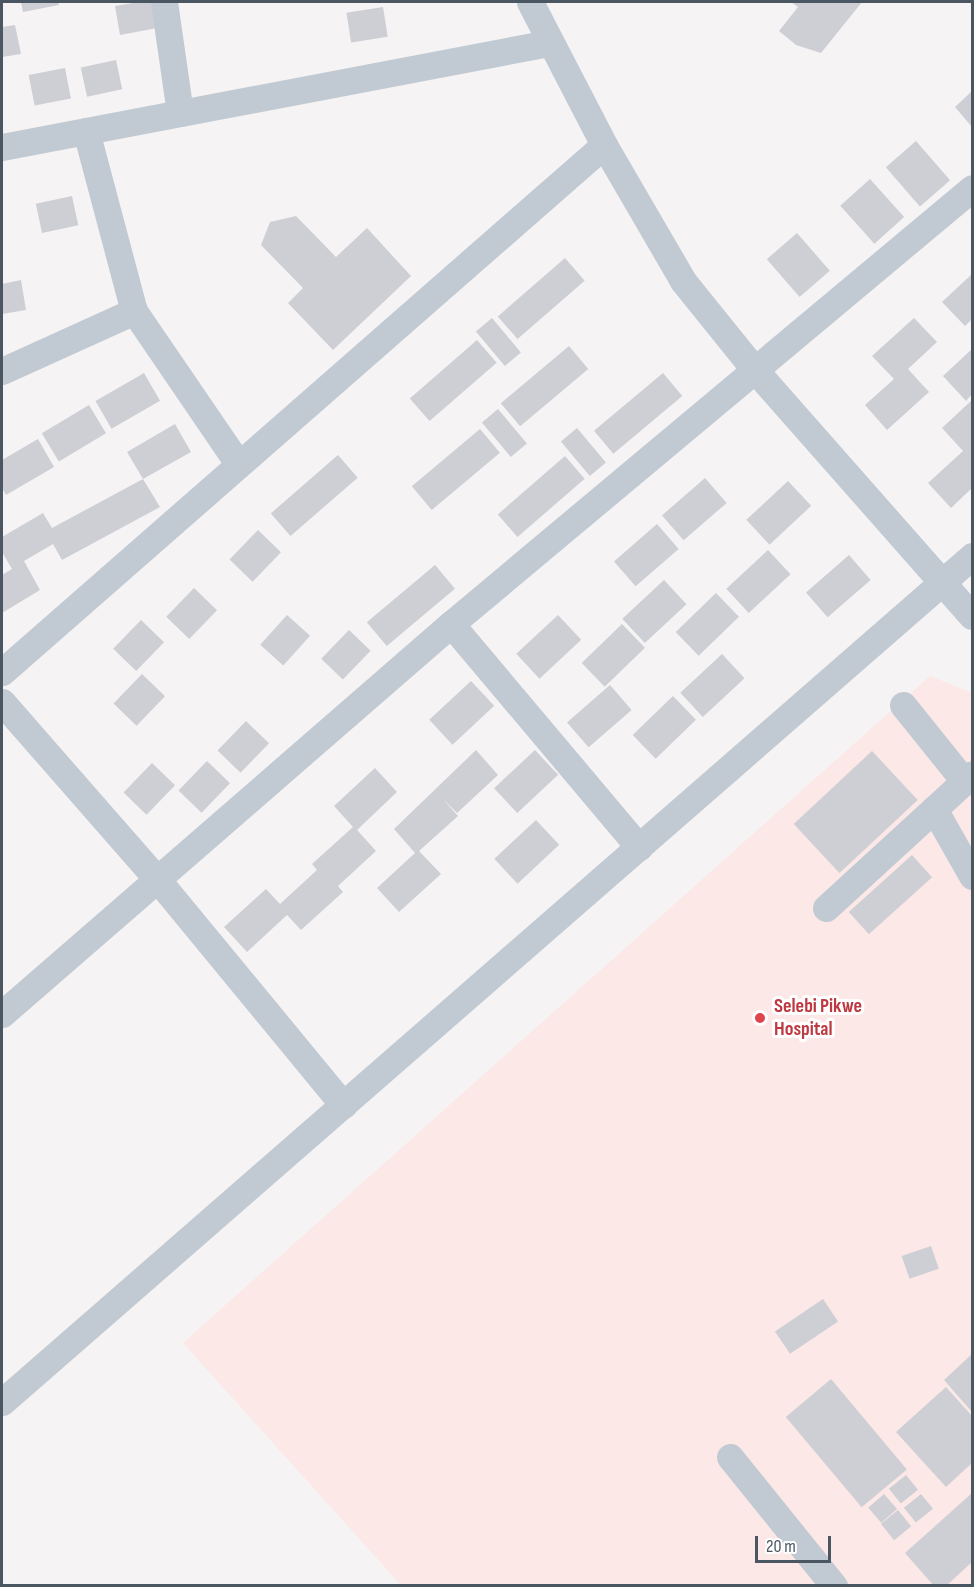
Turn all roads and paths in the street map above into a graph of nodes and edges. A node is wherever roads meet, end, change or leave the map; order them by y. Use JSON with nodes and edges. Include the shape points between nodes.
{"nodes":[{"id":1,"x":164,"y":2,"type":"edge"},
{"id":2,"x":530,"y":2,"type":"edge"},
{"id":3,"x":549,"y":43,"type":"junction"},
{"id":4,"x":180,"y":113,"type":"junction"},
{"id":5,"x":86,"y":131,"type":"junction"},
{"id":6,"x":604,"y":145,"type":"junction"},
{"id":7,"x":2,"y":147,"type":"edge"},
{"id":8,"x":972,"y":188,"type":"edge"},
{"id":9,"x":135,"y":310,"type":"junction"},
{"id":10,"x":754,"y":369,"type":"junction"},
{"id":11,"x":2,"y":371,"type":"edge"},
{"id":12,"x":237,"y":462,"type":"junction"},
{"id":13,"x":972,"y":556,"type":"edge"},
{"id":14,"x":943,"y":581,"type":"junction"},
{"id":15,"x":972,"y":616,"type":"edge"},
{"id":16,"x":450,"y":624,"type":"junction"},
{"id":17,"x":2,"y":672,"type":"edge"},
{"id":18,"x":2,"y":702,"type":"edge"},
{"id":19,"x":903,"y":705,"type":"dead end"},
{"id":20,"x":968,"y":778,"type":"edge"},
{"id":21,"x":934,"y":809,"type":"junction"},
{"id":22,"x":639,"y":846,"type":"junction"},
{"id":23,"x":972,"y":876,"type":"edge"},
{"id":24,"x":157,"y":879,"type":"junction"},
{"id":25,"x":826,"y":908,"type":"dead end"},
{"id":26,"x":2,"y":1014,"type":"edge"},
{"id":27,"x":343,"y":1105,"type":"junction"},
{"id":28,"x":2,"y":1402,"type":"edge"},
{"id":29,"x":730,"y":1457,"type":"dead end"},
{"id":30,"x":834,"y":1586,"type":"edge"}],
"edges":[{"from":1,"to":4,"type":"street"},
{"from":2,"to":3,"type":"street"},
{"from":3,"to":4,"type":"street"},
{"from":3,"to":6,"type":"street"},
{"from":4,"to":5,"type":"street"},
{"from":5,"to":7,"type":"street"},
{"from":5,"to":9,"type":"street"},
{"from":6,"to":10,"type":"street","via":[[683,281]]},
{"from":6,"to":12,"type":"street"},
{"from":8,"to":10,"type":"street"},
{"from":9,"to":11,"type":"street"},
{"from":9,"to":12,"type":"street"},
{"from":10,"to":14,"type":"street"},
{"from":10,"to":16,"type":"street"},
{"from":12,"to":17,"type":"street"},
{"from":13,"to":14,"type":"street"},
{"from":14,"to":15,"type":"street"},
{"from":14,"to":22,"type":"street"},
{"from":16,"to":22,"type":"street"},
{"from":16,"to":24,"type":"street"},
{"from":18,"to":24,"type":"street"},
{"from":19,"to":20,"type":"street"},
{"from":20,"to":21,"type":"street"},
{"from":21,"to":23,"type":"street"},
{"from":21,"to":25,"type":"street"},
{"from":22,"to":27,"type":"street"},
{"from":24,"to":26,"type":"street"},
{"from":24,"to":27,"type":"street"},
{"from":27,"to":28,"type":"street"},
{"from":29,"to":30,"type":"street"}]}
